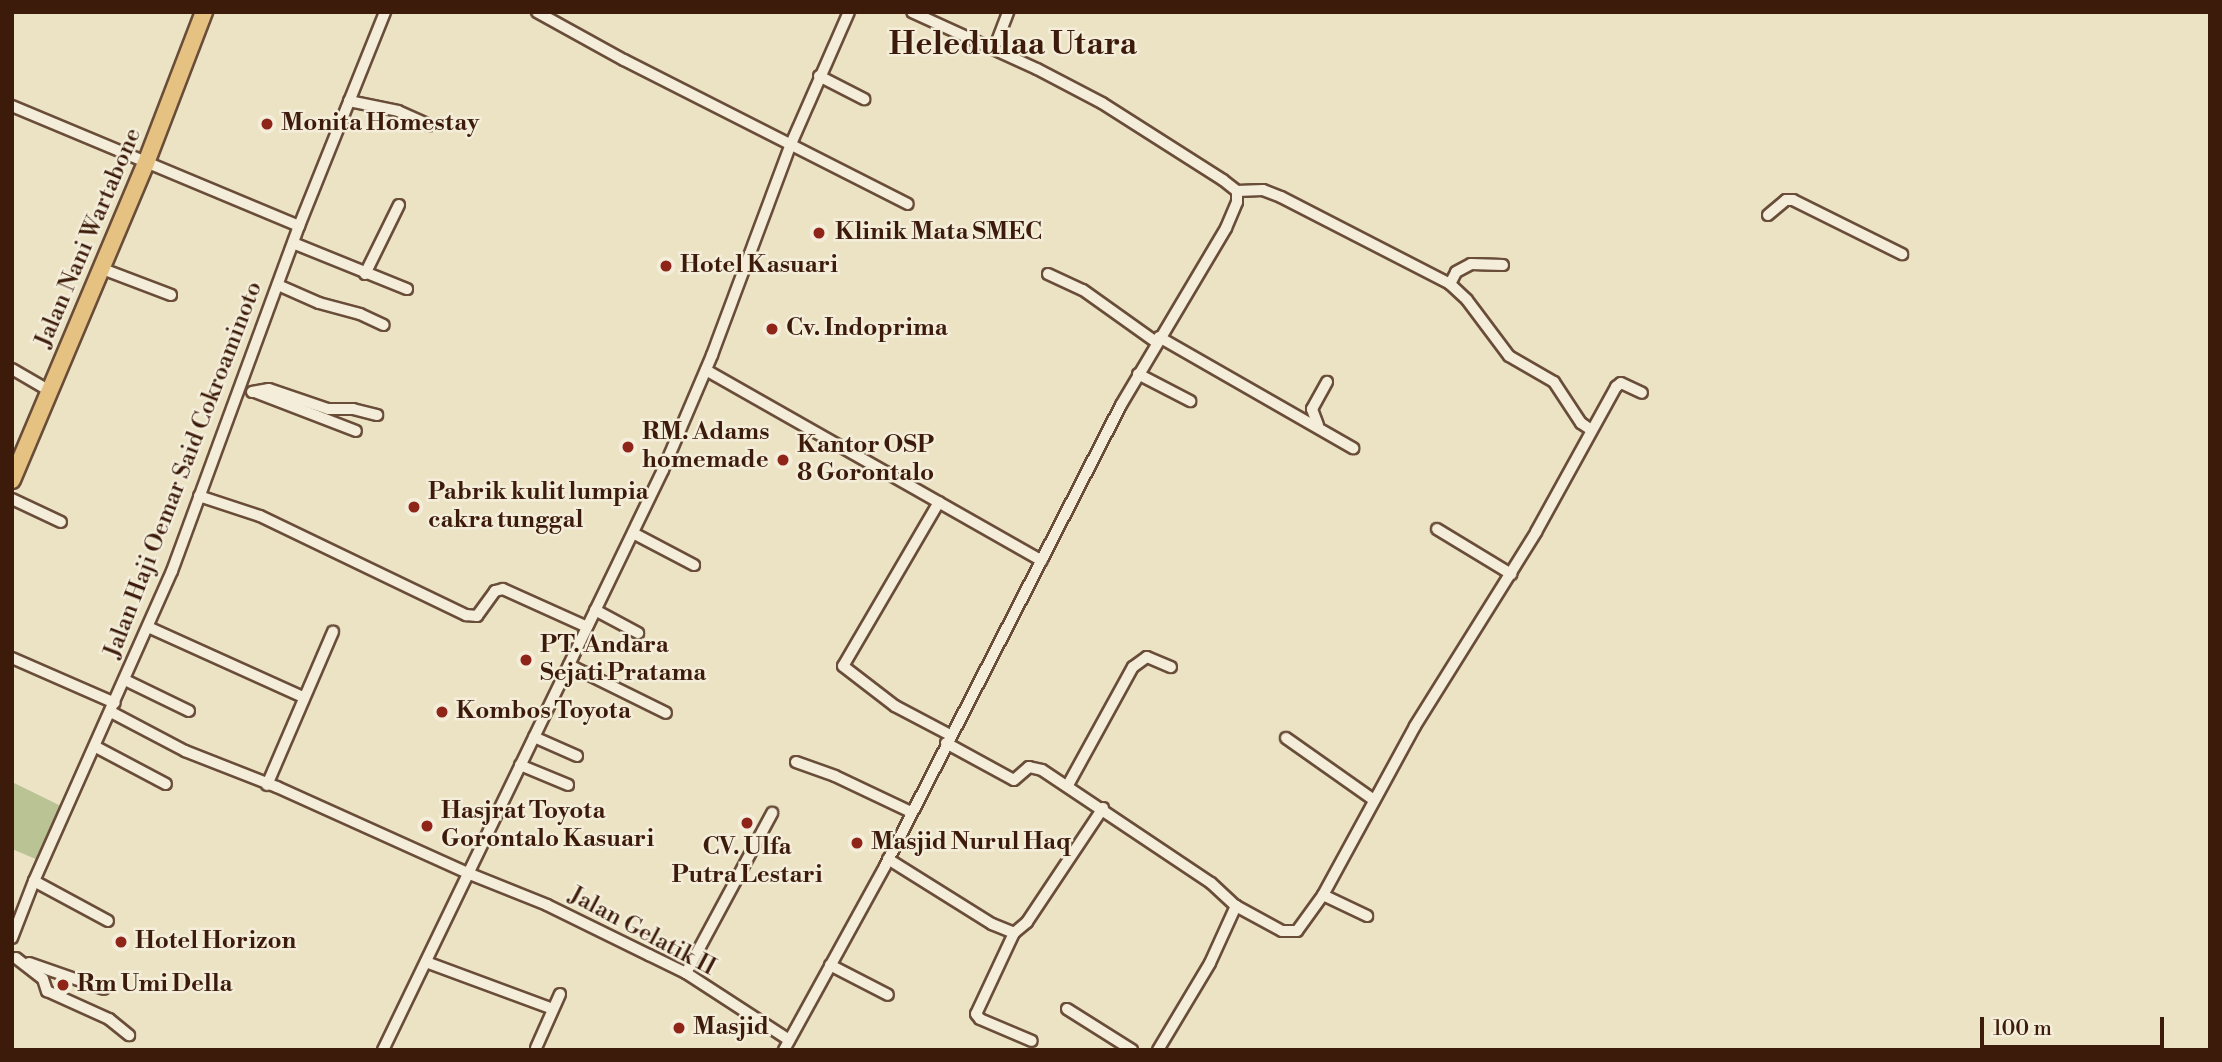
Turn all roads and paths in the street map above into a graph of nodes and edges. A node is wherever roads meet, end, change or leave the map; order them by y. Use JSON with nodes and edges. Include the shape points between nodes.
{"nodes":[{"id":1,"x":204,"y":12,"type":"edge"},
{"id":2,"x":537,"y":12,"type":"edge"},
{"id":3,"x":849,"y":12,"type":"edge"},
{"id":4,"x":912,"y":12,"type":"edge"},
{"id":5,"x":1008,"y":12,"type":"edge"},
{"id":6,"x":381,"y":14,"type":"edge"},
{"id":7,"x":994,"y":49,"type":"junction"},
{"id":8,"x":819,"y":76,"type":"junction"},
{"id":9,"x":864,"y":99,"type":"dead end"},
{"id":10,"x":349,"y":101,"type":"junction"},
{"id":11,"x":12,"y":106,"type":"edge"},
{"id":12,"x":430,"y":125,"type":"dead end"},
{"id":13,"x":791,"y":144,"type":"junction"},
{"id":14,"x":146,"y":163,"type":"junction"},
{"id":15,"x":1237,"y":191,"type":"junction"},
{"id":16,"x":908,"y":204,"type":"dead end"},
{"id":17,"x":399,"y":205,"type":"dead end"},
{"id":18,"x":1768,"y":215,"type":"dead end"},
{"id":19,"x":299,"y":226,"type":"junction"},
{"id":20,"x":293,"y":243,"type":"junction"},
{"id":21,"x":1902,"y":254,"type":"dead end"},
{"id":22,"x":1503,"y":265,"type":"dead end"},
{"id":23,"x":100,"y":268,"type":"junction"},
{"id":24,"x":365,"y":274,"type":"junction"},
{"id":25,"x":1048,"y":274,"type":"dead end"},
{"id":26,"x":278,"y":285,"type":"junction"},
{"id":27,"x":1450,"y":285,"type":"junction"},
{"id":28,"x":407,"y":289,"type":"dead end"},
{"id":29,"x":172,"y":295,"type":"dead end"},
{"id":30,"x":384,"y":325,"type":"dead end"},
{"id":31,"x":1158,"y":339,"type":"junction"},
{"id":32,"x":12,"y":369,"type":"edge"},
{"id":33,"x":706,"y":370,"type":"junction"},
{"id":34,"x":1138,"y":374,"type":"junction"},
{"id":35,"x":1327,"y":382,"type":"dead end"},
{"id":36,"x":241,"y":388,"type":"junction"},
{"id":37,"x":50,"y":391,"type":"junction"},
{"id":38,"x":1639,"y":391,"type":"dead end"},
{"id":39,"x":253,"y":392,"type":"junction"},
{"id":40,"x":1190,"y":401,"type":"dead end"},
{"id":41,"x":377,"y":415,"type":"dead end"},
{"id":42,"x":1318,"y":425,"type":"junction"},
{"id":43,"x":1590,"y":429,"type":"junction"},
{"id":44,"x":356,"y":431,"type":"dead end"},
{"id":45,"x":1353,"y":448,"type":"dead end"},
{"id":46,"x":12,"y":480,"type":"edge"},
{"id":47,"x":199,"y":496,"type":"junction"},
{"id":48,"x":12,"y":499,"type":"edge"},
{"id":49,"x":939,"y":502,"type":"junction"},
{"id":50,"x":61,"y":522,"type":"dead end"},
{"id":51,"x":1437,"y":529,"type":"dead end"},
{"id":52,"x":633,"y":533,"type":"junction"},
{"id":53,"x":1042,"y":561,"type":"junction"},
{"id":54,"x":694,"y":565,"type":"dead end"},
{"id":55,"x":1511,"y":574,"type":"junction"},
{"id":56,"x":595,"y":610,"type":"junction"},
{"id":57,"x":148,"y":628,"type":"junction"},
{"id":58,"x":587,"y":628,"type":"junction"},
{"id":59,"x":333,"y":632,"type":"dead end"},
{"id":60,"x":638,"y":633,"type":"dead end"},
{"id":61,"x":12,"y":658,"type":"edge"},
{"id":62,"x":569,"y":665,"type":"junction"},
{"id":63,"x":1171,"y":667,"type":"dead end"},
{"id":64,"x":125,"y":680,"type":"junction"},
{"id":65,"x":303,"y":697,"type":"junction"},
{"id":66,"x":113,"y":707,"type":"junction"},
{"id":67,"x":189,"y":710,"type":"dead end"},
{"id":68,"x":666,"y":713,"type":"dead end"},
{"id":69,"x":534,"y":737,"type":"junction"},
{"id":70,"x":1286,"y":738,"type":"dead end"},
{"id":71,"x":948,"y":739,"type":"junction"},
{"id":72,"x":96,"y":747,"type":"junction"},
{"id":73,"x":577,"y":756,"type":"dead end"},
{"id":74,"x":796,"y":762,"type":"dead end"},
{"id":75,"x":520,"y":765,"type":"junction"},
{"id":76,"x":166,"y":784,"type":"dead end"},
{"id":77,"x":267,"y":785,"type":"junction"},
{"id":78,"x":568,"y":785,"type":"dead end"},
{"id":79,"x":1068,"y":785,"type":"junction"},
{"id":80,"x":1374,"y":800,"type":"junction"},
{"id":81,"x":1103,"y":808,"type":"junction"},
{"id":82,"x":911,"y":812,"type":"junction"},
{"id":83,"x":772,"y":813,"type":"dead end"},
{"id":84,"x":888,"y":859,"type":"junction"},
{"id":85,"x":470,"y":874,"type":"junction"},
{"id":86,"x":34,"y":881,"type":"junction"},
{"id":87,"x":1323,"y":895,"type":"junction"},
{"id":88,"x":1236,"y":906,"type":"junction"},
{"id":89,"x":1367,"y":916,"type":"dead end"},
{"id":90,"x":108,"y":921,"type":"dead end"},
{"id":91,"x":1014,"y":933,"type":"junction"},
{"id":92,"x":12,"y":938,"type":"edge"},
{"id":93,"x":14,"y":958,"type":"edge"},
{"id":94,"x":426,"y":962,"type":"junction"},
{"id":95,"x":830,"y":965,"type":"junction"},
{"id":96,"x":686,"y":973,"type":"junction"},
{"id":97,"x":104,"y":989,"type":"dead end"},
{"id":98,"x":560,"y":994,"type":"dead end"},
{"id":99,"x":887,"y":995,"type":"dead end"},
{"id":100,"x":553,"y":1009,"type":"junction"},
{"id":101,"x":1067,"y":1009,"type":"dead end"},
{"id":102,"x":130,"y":1035,"type":"dead end"},
{"id":103,"x":1031,"y":1041,"type":"dead end"},
{"id":104,"x":786,"y":1045,"type":"edge"},
{"id":105,"x":536,"y":1048,"type":"edge"},
{"id":106,"x":383,"y":1050,"type":"edge"},
{"id":107,"x":1132,"y":1050,"type":"edge"},
{"id":108,"x":1158,"y":1050,"type":"edge"}],
"edges":[{"from":1,"to":14,"type":"main road","name":"Jalan Nani Wartabone"},
{"from":2,"to":13,"type":"street"},
{"from":3,"to":8,"type":"street"},
{"from":4,"to":7,"type":"street"},
{"from":5,"to":7,"type":"street"},
{"from":6,"to":10,"type":"street","name":"Jalan Haji Oemar Said Cokroaminoto"},
{"from":7,"to":15,"type":"street","via":[[1102,103]]},
{"from":8,"to":9,"type":"street"},
{"from":8,"to":13,"type":"street"},
{"from":10,"to":12,"type":"street","via":[[398,111]]},
{"from":10,"to":19,"type":"street","name":"Jalan Haji Oemar Said Cokroaminoto"},
{"from":11,"to":14,"type":"street"},
{"from":13,"to":16,"type":"street"},
{"from":13,"to":33,"type":"street"},
{"from":14,"to":19,"type":"street"},
{"from":14,"to":23,"type":"main road","name":"Jalan Nani Wartabone"},
{"from":15,"to":27,"type":"street","via":[[1263,190],[1281,197]]},
{"from":15,"to":31,"type":"street","via":[[1233,215]]},
{"from":17,"to":24,"type":"street"},
{"from":18,"to":21,"type":"street","via":[[1786,200],[1793,200]]},
{"from":19,"to":20,"type":"street","name":"Jalan Haji Oemar Said Cokroaminoto"},
{"from":20,"to":24,"type":"street"},
{"from":20,"to":26,"type":"street","name":"Jalan Haji Oemar Said Cokroaminoto"},
{"from":22,"to":27,"type":"street","via":[[1471,264],[1456,272]]},
{"from":23,"to":29,"type":"street"},
{"from":23,"to":37,"type":"main road","name":"Jalan Nani Wartabone"},
{"from":24,"to":28,"type":"street"},
{"from":25,"to":31,"type":"street","via":[[1083,290]]},
{"from":26,"to":30,"type":"street"},
{"from":26,"to":36,"type":"street","name":"Jalan Haji Oemar Said Cokroaminoto"},
{"from":27,"to":43,"type":"street","via":[[1509,356],[1554,382]]},
{"from":31,"to":34,"type":"street"},
{"from":31,"to":42,"type":"street"},
{"from":32,"to":37,"type":"street"},
{"from":33,"to":49,"type":"street"},
{"from":33,"to":52,"type":"street"},
{"from":34,"to":40,"type":"street"},
{"from":34,"to":53,"type":"street"},
{"from":35,"to":42,"type":"street","via":[[1312,409]]},
{"from":36,"to":39,"type":"street"},
{"from":36,"to":47,"type":"street","name":"Jalan Haji Oemar Said Cokroaminoto"},
{"from":37,"to":46,"type":"main road","name":"Jalan Nani Wartabone"},
{"from":38,"to":43,"type":"street","via":[[1624,384],[1616,387]]},
{"from":39,"to":41,"type":"street","via":[[269,389],[328,409]]},
{"from":39,"to":44,"type":"street"},
{"from":42,"to":45,"type":"street"},
{"from":43,"to":55,"type":"street"},
{"from":47,"to":57,"type":"street","name":"Jalan Haji Oemar Said Cokroaminoto"},
{"from":47,"to":58,"type":"street","via":[[260,516],[466,615],[477,616],[495,591],[503,589]]},
{"from":48,"to":50,"type":"street"},
{"from":49,"to":53,"type":"street"},
{"from":49,"to":71,"type":"street","via":[[843,666]]},
{"from":51,"to":55,"type":"street"},
{"from":52,"to":54,"type":"street"},
{"from":52,"to":56,"type":"street"},
{"from":53,"to":71,"type":"street"},
{"from":55,"to":80,"type":"street"},
{"from":56,"to":58,"type":"street"},
{"from":56,"to":60,"type":"street"},
{"from":57,"to":64,"type":"street","name":"Jalan Haji Oemar Said Cokroaminoto"},
{"from":57,"to":65,"type":"street"},
{"from":58,"to":62,"type":"street"},
{"from":59,"to":65,"type":"street"},
{"from":61,"to":66,"type":"street","name":"Jalan Gelatik II"},
{"from":62,"to":68,"type":"street"},
{"from":62,"to":69,"type":"street"},
{"from":63,"to":79,"type":"street","via":[[1147,657],[1133,667]]},
{"from":64,"to":66,"type":"street","name":"Jalan Haji Oemar Said Cokroaminoto"},
{"from":64,"to":67,"type":"street"},
{"from":65,"to":77,"type":"street"},
{"from":66,"to":72,"type":"street","name":"Jalan Haji Oemar Said Cokroaminoto"},
{"from":66,"to":77,"type":"street","name":"Jalan Gelatik II","via":[[185,751]]},
{"from":69,"to":73,"type":"street"},
{"from":69,"to":75,"type":"street"},
{"from":70,"to":80,"type":"street"},
{"from":71,"to":79,"type":"street","via":[[1014,780],[1032,767]]},
{"from":71,"to":82,"type":"street"},
{"from":72,"to":76,"type":"street"},
{"from":72,"to":86,"type":"street","name":"Jalan Haji Oemar Said Cokroaminoto"},
{"from":74,"to":82,"type":"street"},
{"from":75,"to":78,"type":"street"},
{"from":75,"to":85,"type":"street"},
{"from":77,"to":85,"type":"street","name":"Jalan Gelatik II"},
{"from":79,"to":81,"type":"street"},
{"from":80,"to":87,"type":"street"},
{"from":81,"to":88,"type":"street","via":[[1211,883]]},
{"from":81,"to":91,"type":"street","via":[[1043,900]]},
{"from":82,"to":84,"type":"street"},
{"from":83,"to":96,"type":"street"},
{"from":84,"to":91,"type":"street"},
{"from":84,"to":95,"type":"street"},
{"from":85,"to":94,"type":"street"},
{"from":85,"to":96,"type":"street","name":"Jalan Gelatik II","via":[[547,905]]},
{"from":86,"to":90,"type":"street"},
{"from":86,"to":92,"type":"street","name":"Jalan Haji Oemar Said Cokroaminoto"},
{"from":87,"to":88,"type":"street","via":[[1300,928],[1292,932]]},
{"from":87,"to":89,"type":"street"},
{"from":88,"to":108,"type":"street","via":[[1199,982]]},
{"from":91,"to":103,"type":"street","via":[[976,1014]]},
{"from":93,"to":97,"type":"street"},
{"from":93,"to":102,"type":"street","via":[[43,979],[47,991],[109,1019]]},
{"from":94,"to":100,"type":"street"},
{"from":94,"to":106,"type":"street"},
{"from":95,"to":99,"type":"street"},
{"from":95,"to":104,"type":"street"},
{"from":96,"to":104,"type":"street","name":"Jalan Gelatik II"},
{"from":98,"to":100,"type":"street"},
{"from":100,"to":105,"type":"street"},
{"from":101,"to":107,"type":"street"}]}
